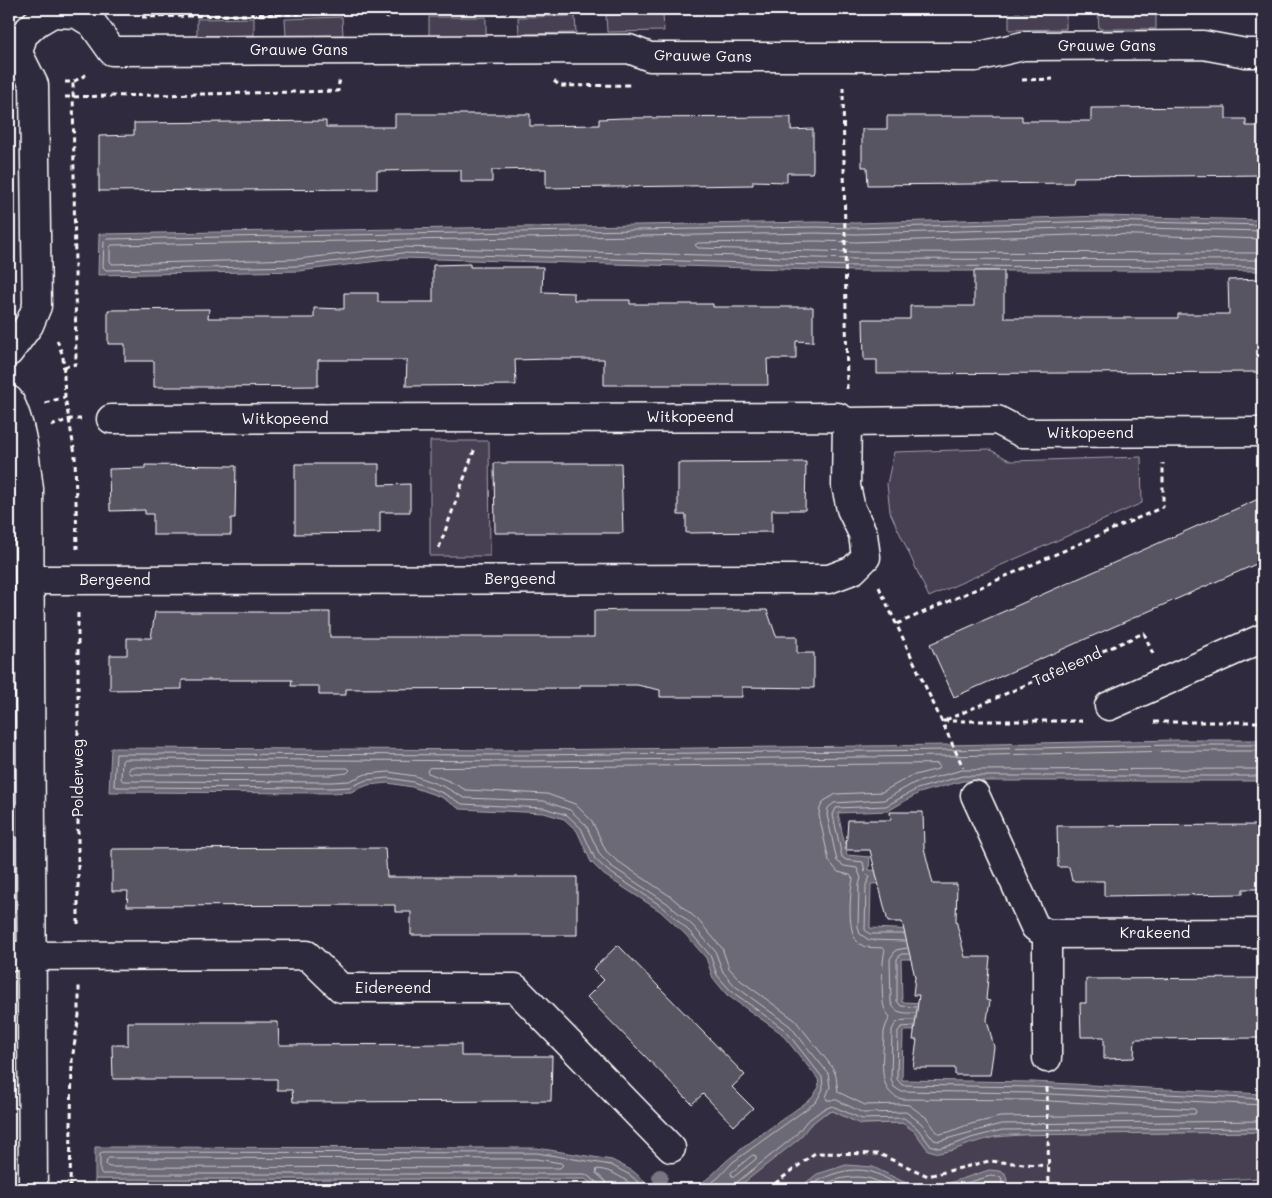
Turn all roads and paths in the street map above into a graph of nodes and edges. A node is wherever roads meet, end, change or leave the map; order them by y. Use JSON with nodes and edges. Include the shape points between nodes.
{"nodes":[{"id":1,"x":1263,"y":9,"type":"edge"},
{"id":2,"x":92,"y":23,"type":"junction"},
{"id":3,"x":112,"y":51,"type":"junction"},
{"id":4,"x":14,"y":53,"type":"edge"},
{"id":5,"x":1263,"y":53,"type":"edge"},
{"id":6,"x":843,"y":58,"type":"junction"},
{"id":7,"x":550,"y":78,"type":"dead end"},
{"id":8,"x":73,"y":82,"type":"junction"},
{"id":9,"x":348,"y":82,"type":"dead end"},
{"id":10,"x":34,"y":85,"type":"junction"},
{"id":11,"x":638,"y":85,"type":"dead end"},
{"id":12,"x":73,"y":96,"type":"junction"},
{"id":13,"x":9,"y":352,"type":"edge"},
{"id":14,"x":9,"y":400,"type":"edge"},
{"id":15,"x":478,"y":418,"type":"junction"},
{"id":16,"x":111,"y":419,"type":"dead end"},
{"id":17,"x":847,"y":422,"type":"junction"},
{"id":18,"x":1263,"y":432,"type":"edge"},
{"id":19,"x":1163,"y":433,"type":"junction"},
{"id":20,"x":866,"y":557,"type":"junction"},
{"id":21,"x":436,"y":579,"type":"junction"},
{"id":22,"x":30,"y":580,"type":"junction"},
{"id":23,"x":78,"y":580,"type":"junction"},
{"id":24,"x":897,"y":624,"type":"junction"},
{"id":25,"x":1263,"y":638,"type":"edge"},
{"id":26,"x":1164,"y":682,"type":"junction"},
{"id":27,"x":1109,"y":706,"type":"dead end"},
{"id":28,"x":943,"y":721,"type":"junction"},
{"id":29,"x":975,"y":795,"type":"joint"},
{"id":30,"x":1263,"y":932,"type":"edge"},
{"id":31,"x":1047,"y":934,"type":"junction"},
{"id":32,"x":20,"y":956,"type":"edge"},
{"id":33,"x":78,"y":956,"type":"junction"},
{"id":34,"x":1047,"y":1070,"type":"joint"},
{"id":35,"x":671,"y":1148,"type":"dead end"},
{"id":36,"x":1048,"y":1166,"type":"junction"},
{"id":37,"x":33,"y":1189,"type":"edge"},
{"id":38,"x":70,"y":1189,"type":"edge"},
{"id":39,"x":768,"y":1189,"type":"edge"},
{"id":40,"x":1049,"y":1189,"type":"edge"}],
"edges":[{"from":1,"to":2,"type":"path","via":[[397,12],[118,18]]},
{"from":2,"to":3,"type":"street"},
{"from":2,"to":4,"type":"street","via":[[78,14],[53,13],[23,35]]},
{"from":3,"to":6,"type":"street","name":"Grauwe Gans","via":[[629,49],[650,57]]},
{"from":3,"to":8,"type":"path","via":[[97,68]]},
{"from":4,"to":10,"type":"street"},
{"from":5,"to":6,"type":"street","name":"Grauwe Gans","via":[[1203,45],[1023,46],[976,57]]},
{"from":6,"to":17,"type":"path"},
{"from":7,"to":11,"type":"path","via":[[560,86]]},
{"from":8,"to":10,"type":"path"},
{"from":8,"to":12,"type":"path"},
{"from":9,"to":12,"type":"path","via":[[339,82],[338,91]]},
{"from":10,"to":13,"type":"street","via":[[37,306],[29,326]]},
{"from":12,"to":23,"type":"path","name":"Polderweg","via":[[76,364],[64,366],[65,397],[76,454]]},
{"from":14,"to":22,"type":"street","via":[[15,412],[29,489]]},
{"from":15,"to":16,"type":"street","name":"Witkopeend"},
{"from":15,"to":17,"type":"street","name":"Witkopeend","via":[[752,416],[838,417]]},
{"from":15,"to":21,"type":"path","via":[[477,441],[436,556]]},
{"from":17,"to":19,"type":"street","name":"Witkopeend","via":[[997,420],[1022,434]]},
{"from":17,"to":20,"type":"street","via":[[846,486],[851,509],[863,534]]},
{"from":18,"to":19,"type":"street","name":"Witkopeend"},
{"from":19,"to":24,"type":"path","via":[[1163,507]]},
{"from":20,"to":21,"type":"street","name":"Bergeend","via":[[852,570],[829,578]]},
{"from":20,"to":24,"type":"path"},
{"from":21,"to":23,"type":"street","name":"Bergeend"},
{"from":22,"to":23,"type":"street","name":"Bergeend"},
{"from":22,"to":32,"type":"street"},
{"from":23,"to":33,"type":"path","name":"Polderweg"},
{"from":24,"to":28,"type":"path"},
{"from":25,"to":26,"type":"street"},
{"from":26,"to":27,"type":"street"},
{"from":26,"to":28,"type":"path","name":"Tafeleend","via":[[1144,633]]},
{"from":28,"to":29,"type":"path"},
{"from":29,"to":31,"type":"street","via":[[1035,927]]},
{"from":30,"to":31,"type":"street","name":"Krakeend"},
{"from":31,"to":34,"type":"street"},
{"from":32,"to":33,"type":"street","name":"Eidereend"},
{"from":32,"to":37,"type":"street"},
{"from":33,"to":35,"type":"street","name":"Eidereend","via":[[307,956],[341,988],[515,988]]},
{"from":33,"to":38,"type":"path","name":"Polderweg","via":[[79,1014],[72,1060]]},
{"from":34,"to":36,"type":"path"},
{"from":36,"to":39,"type":"path","via":[[989,1160],[928,1176],[879,1154],[816,1153]]},
{"from":36,"to":40,"type":"path"}]}
